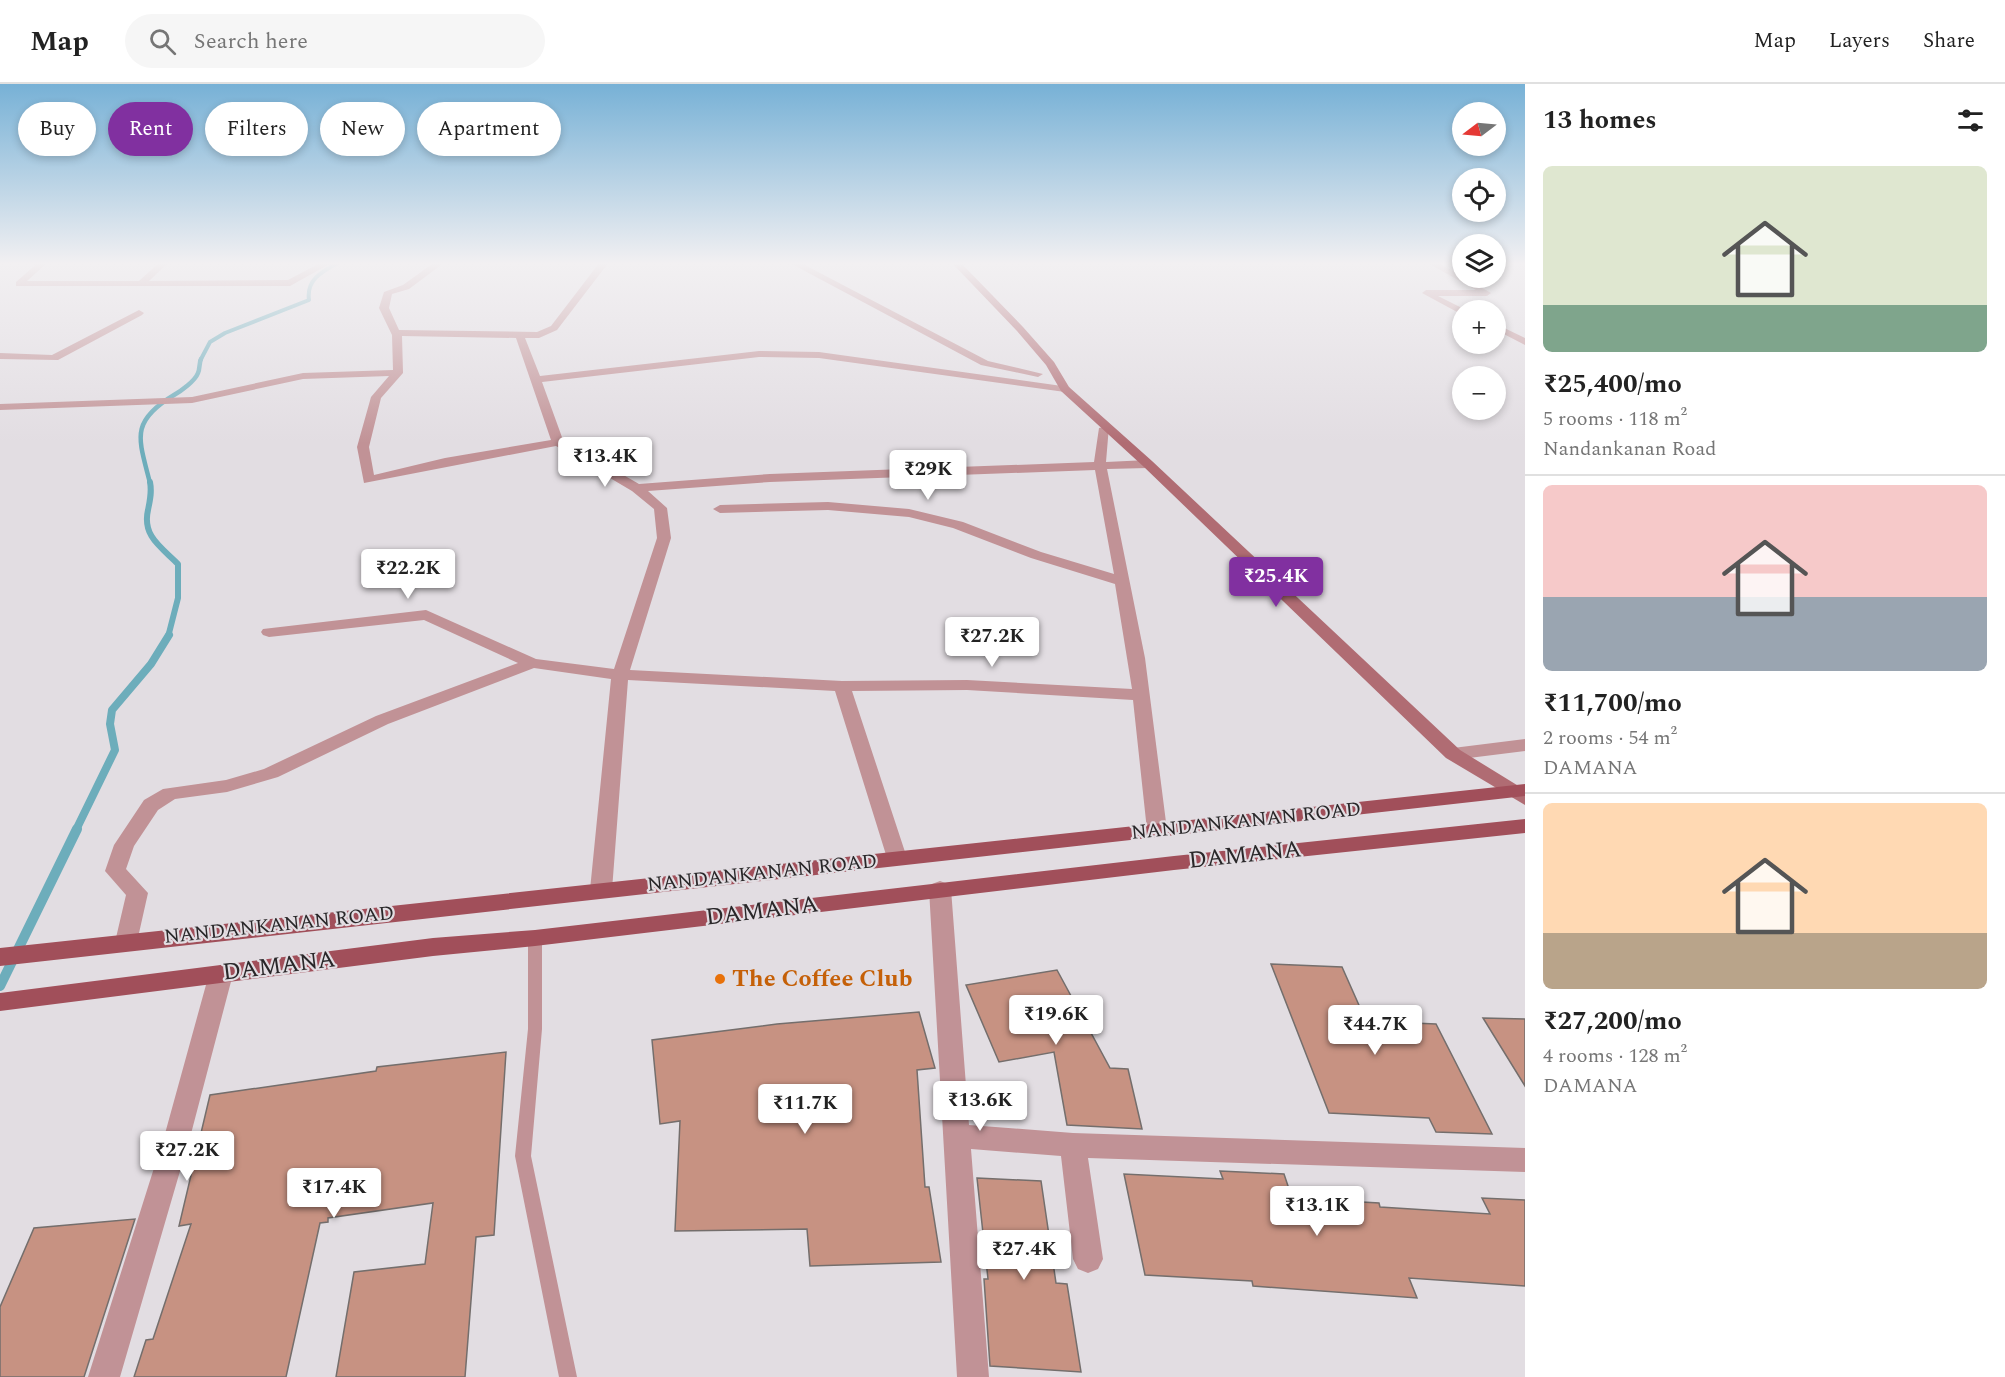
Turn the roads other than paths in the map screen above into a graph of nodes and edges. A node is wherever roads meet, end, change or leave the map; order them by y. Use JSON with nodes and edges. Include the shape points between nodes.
{"nodes":[{"id":1,"x":121,"y":322,"type":"edge"},
{"id":2,"x":391,"y":322,"type":"edge"},
{"id":3,"x":558,"y":322,"type":"edge"},
{"id":4,"x":907,"y":322,"type":"edge"},
{"id":5,"x":1014,"y":322,"type":"edge"},
{"id":6,"x":1506,"y":332,"type":"edge"},
{"id":7,"x":397,"y":335,"type":"junction"},
{"id":8,"x":520,"y":336,"type":"junction"},
{"id":9,"x":1525,"y":342,"type":"edge"},
{"id":10,"x":0,"y":356,"type":"edge"},
{"id":11,"x":398,"y":373,"type":"junction"},
{"id":12,"x":535,"y":380,"type":"junction"},
{"id":13,"x":1061,"y":383,"type":"junction"},
{"id":14,"x":0,"y":407,"type":"edge"},
{"id":15,"x":1105,"y":428,"type":"junction"},
{"id":16,"x":558,"y":442,"type":"junction"},
{"id":17,"x":1100,"y":464,"type":"junction"},
{"id":18,"x":1148,"y":464,"type":"junction"},
{"id":19,"x":637,"y":488,"type":"junction"},
{"id":20,"x":720,"y":509,"type":"dead end"},
{"id":21,"x":1122,"y":581,"type":"junction"},
{"id":22,"x":269,"y":632,"type":"dead end"},
{"id":23,"x":532,"y":663,"type":"junction"},
{"id":24,"x":620,"y":675,"type":"junction"},
{"id":25,"x":842,"y":686,"type":"junction"},
{"id":26,"x":1141,"y":695,"type":"junction"},
{"id":27,"x":1525,"y":745,"type":"edge"},
{"id":28,"x":1453,"y":754,"type":"junction"},
{"id":29,"x":1522,"y":794,"type":"edge"},
{"id":30,"x":1525,"y":826,"type":"edge"},
{"id":31,"x":1157,"y":830,"type":"junction"},
{"id":32,"x":897,"y":858,"type":"junction"},
{"id":33,"x":940,"y":889,"type":"junction"},
{"id":34,"x":601,"y":890,"type":"junction"},
{"id":35,"x":535,"y":938,"type":"junction"},
{"id":36,"x":126,"y":942,"type":"junction"},
{"id":37,"x":0,"y":957,"type":"edge"},
{"id":38,"x":221,"y":974,"type":"junction"},
{"id":39,"x":0,"y":1002,"type":"edge"},
{"id":40,"x":958,"y":1136,"type":"junction"},
{"id":41,"x":1073,"y":1145,"type":"junction"},
{"id":42,"x":1525,"y":1160,"type":"edge"},
{"id":43,"x":1088,"y":1259,"type":"dead end"},
{"id":44,"x":104,"y":1377,"type":"edge"},
{"id":45,"x":567,"y":1377,"type":"edge"},
{"id":46,"x":973,"y":1377,"type":"edge"}],
"edges":[{"from":1,"to":10,"type":"street","via":[[54,358]]},
{"from":2,"to":7,"type":"street"},
{"from":3,"to":8,"type":"street","via":[[539,335]]},
{"from":4,"to":13,"type":"street","via":[[985,363]]},
{"from":5,"to":13,"type":"street"},
{"from":6,"to":9,"type":"street"},
{"from":7,"to":8,"type":"street","via":[[432,332]]},
{"from":7,"to":11,"type":"street"},
{"from":8,"to":12,"type":"street"},
{"from":11,"to":14,"type":"street","via":[[303,376],[192,400]]},
{"from":11,"to":16,"type":"street","via":[[376,397],[363,447],[368,480]]},
{"from":12,"to":13,"type":"street","via":[[771,354],[819,355]]},
{"from":12,"to":16,"type":"street"},
{"from":13,"to":15,"type":"street"},
{"from":15,"to":17,"type":"street"},
{"from":15,"to":18,"type":"street"},
{"from":16,"to":19,"type":"street"},
{"from":17,"to":18,"type":"street"},
{"from":17,"to":19,"type":"street","via":[[770,478]]},
{"from":17,"to":21,"type":"street"},
{"from":18,"to":28,"type":"street"},
{"from":19,"to":24,"type":"street","via":[[660,508],[664,538]]},
{"from":20,"to":21,"type":"street","via":[[828,506],[909,513],[958,525],[1036,555]]},
{"from":21,"to":26,"type":"street"},
{"from":22,"to":23,"type":"street","via":[[426,615]]},
{"from":23,"to":24,"type":"street"},
{"from":23,"to":36,"type":"street","via":[[382,720],[271,773],[227,786],[170,793],[151,805],[124,845],[115,871],[137,893]]},
{"from":24,"to":25,"type":"street"},
{"from":24,"to":34,"type":"street"},
{"from":25,"to":26,"type":"street","via":[[967,685]]},
{"from":25,"to":32,"type":"street"},
{"from":26,"to":31,"type":"street"},
{"from":27,"to":28,"type":"street"},
{"from":28,"to":29,"type":"street"},
{"from":29,"to":31,"type":"main road","name":"NANDANKANAN ROAD"},
{"from":30,"to":33,"type":"main road","name":"DAMANA"},
{"from":31,"to":32,"type":"main road","name":"NANDANKANAN ROAD"},
{"from":32,"to":34,"type":"main road","name":"NANDANKANAN ROAD"},
{"from":33,"to":35,"type":"main road","name":"DAMANA"},
{"from":33,"to":40,"type":"street"},
{"from":34,"to":36,"type":"main road","name":"NANDANKANAN ROAD"},
{"from":35,"to":38,"type":"main road","name":"DAMANA"},
{"from":35,"to":45,"type":"lane","via":[[535,1029],[523,1156]]},
{"from":36,"to":37,"type":"main road","name":"NANDANKANAN ROAD"},
{"from":38,"to":39,"type":"main road","name":"DAMANA"},
{"from":38,"to":44,"type":"street","via":[[179,1130]]},
{"from":40,"to":41,"type":"street"},
{"from":40,"to":46,"type":"street"},
{"from":41,"to":42,"type":"street"},
{"from":41,"to":43,"type":"street"}]}
